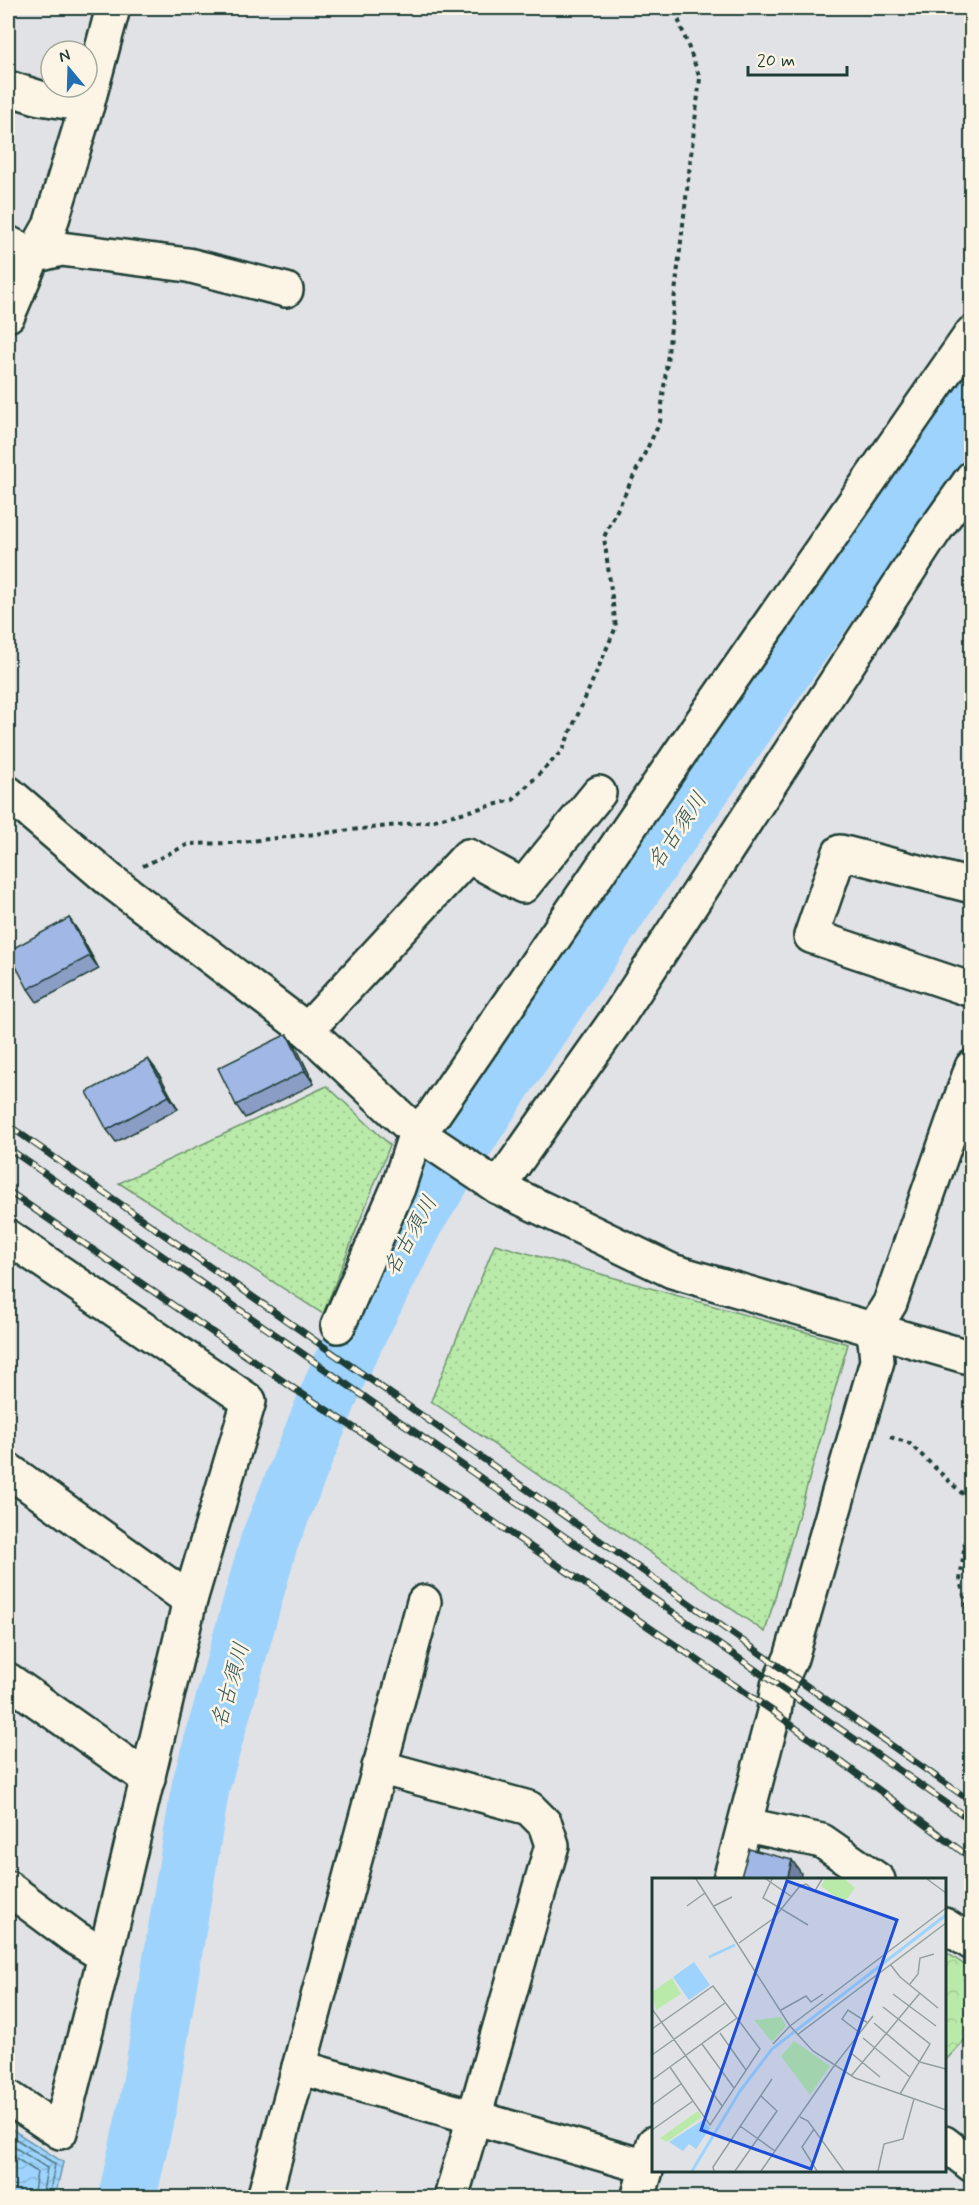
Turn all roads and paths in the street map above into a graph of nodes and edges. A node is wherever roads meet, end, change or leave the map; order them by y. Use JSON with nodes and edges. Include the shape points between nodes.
{"nodes":[{"id":1,"x":113,"y":8,"type":"edge"},
{"id":2,"x":674,"y":8,"type":"edge"},
{"id":3,"x":8,"y":88,"type":"edge"},
{"id":4,"x":87,"y":105,"type":"junction"},
{"id":5,"x":20,"y":250,"type":"edge"},
{"id":6,"x":286,"y":290,"type":"dead end"},
{"id":7,"x":8,"y":315,"type":"edge"},
{"id":8,"x":972,"y":333,"type":"edge"},
{"id":9,"x":972,"y":478,"type":"edge"},
{"id":10,"x":8,"y":793,"type":"edge"},
{"id":11,"x":599,"y":793,"type":"dead end"},
{"id":12,"x":111,"y":881,"type":"junction"},
{"id":13,"x":972,"y":886,"type":"edge"},
{"id":14,"x":972,"y":990,"type":"edge"},
{"id":15,"x":307,"y":1030,"type":"junction"},
{"id":16,"x":972,"y":1067,"type":"edge"},
{"id":17,"x":416,"y":1132,"type":"junction"},
{"id":18,"x":498,"y":1187,"type":"junction"},
{"id":19,"x":8,"y":1237,"type":"edge"},
{"id":20,"x":338,"y":1326,"type":"dead end"},
{"id":21,"x":874,"y":1329,"type":"junction"},
{"id":22,"x":972,"y":1358,"type":"edge"},
{"id":23,"x":858,"y":1426,"type":"junction"},
{"id":24,"x":8,"y":1470,"type":"edge"},
{"id":25,"x":190,"y":1600,"type":"junction"},
{"id":26,"x":424,"y":1602,"type":"dead end"},
{"id":27,"x":972,"y":1626,"type":"edge"},
{"id":28,"x":8,"y":1680,"type":"edge"},
{"id":29,"x":379,"y":1767,"type":"junction"},
{"id":30,"x":148,"y":1779,"type":"junction"},
{"id":31,"x":746,"y":1825,"type":"junction"},
{"id":32,"x":731,"y":1878,"type":"edge"},
{"id":33,"x":875,"y":1878,"type":"edge"},
{"id":34,"x":8,"y":1888,"type":"edge"},
{"id":35,"x":946,"y":1926,"type":"edge"},
{"id":36,"x":972,"y":1943,"type":"edge"},
{"id":37,"x":105,"y":1956,"type":"junction"},
{"id":38,"x":299,"y":2067,"type":"junction"},
{"id":39,"x":8,"y":2097,"type":"edge"},
{"id":40,"x":473,"y":2117,"type":"junction"},
{"id":41,"x":946,"y":2144,"type":"edge"},
{"id":42,"x":972,"y":2165,"type":"edge"},
{"id":43,"x":646,"y":2169,"type":"edge"},
{"id":44,"x":264,"y":2198,"type":"edge"},
{"id":45,"x":451,"y":2198,"type":"edge"}],
"edges":[{"from":1,"to":4,"type":"street"},
{"from":2,"to":12,"type":"path","via":[[700,78],[660,422],[604,537],[616,627],[562,751],[513,800],[426,822],[189,844]]},
{"from":3,"to":4,"type":"street","via":[[40,98]]},
{"from":4,"to":5,"type":"street","via":[[50,226]]},
{"from":5,"to":6,"type":"street","via":[[61,249],[188,265]]},
{"from":5,"to":7,"type":"street"},
{"from":8,"to":17,"type":"street","via":[[433,1115]]},
{"from":9,"to":18,"type":"street","via":[[615,1020]]},
{"from":10,"to":12,"type":"street"},
{"from":11,"to":15,"type":"street","via":[[524,886],[468,856]]},
{"from":12,"to":15,"type":"street"},
{"from":13,"to":14,"type":"street","via":[[840,852],[811,936]]},
{"from":15,"to":17,"type":"street"},
{"from":16,"to":21,"type":"street","via":[[890,1303]]},
{"from":17,"to":18,"type":"street"},
{"from":17,"to":20,"type":"street","via":[[398,1188]]},
{"from":18,"to":21,"type":"street","via":[[672,1271]]},
{"from":19,"to":25,"type":"street","via":[[249,1401]]},
{"from":21,"to":22,"type":"street"},
{"from":21,"to":23,"type":"street","via":[[877,1361]]},
{"from":23,"to":27,"type":"path","via":[[909,1443],[970,1501],[960,1581]]},
{"from":23,"to":31,"type":"street","via":[[791,1658],[778,1686]]},
{"from":24,"to":25,"type":"street"},
{"from":25,"to":30,"type":"street"},
{"from":26,"to":29,"type":"street"},
{"from":28,"to":30,"type":"street"},
{"from":29,"to":38,"type":"street"},
{"from":29,"to":40,"type":"street","via":[[529,1808],[545,1824],[552,1845]]},
{"from":30,"to":37,"type":"street"},
{"from":31,"to":32,"type":"street"},
{"from":31,"to":33,"type":"street","via":[[822,1841]]},
{"from":34,"to":37,"type":"street"},
{"from":35,"to":36,"type":"street"},
{"from":37,"to":39,"type":"street","via":[[60,2132]]},
{"from":38,"to":40,"type":"street"},
{"from":38,"to":44,"type":"street"},
{"from":40,"to":43,"type":"street"},
{"from":40,"to":45,"type":"street"},
{"from":41,"to":42,"type":"street"}]}
